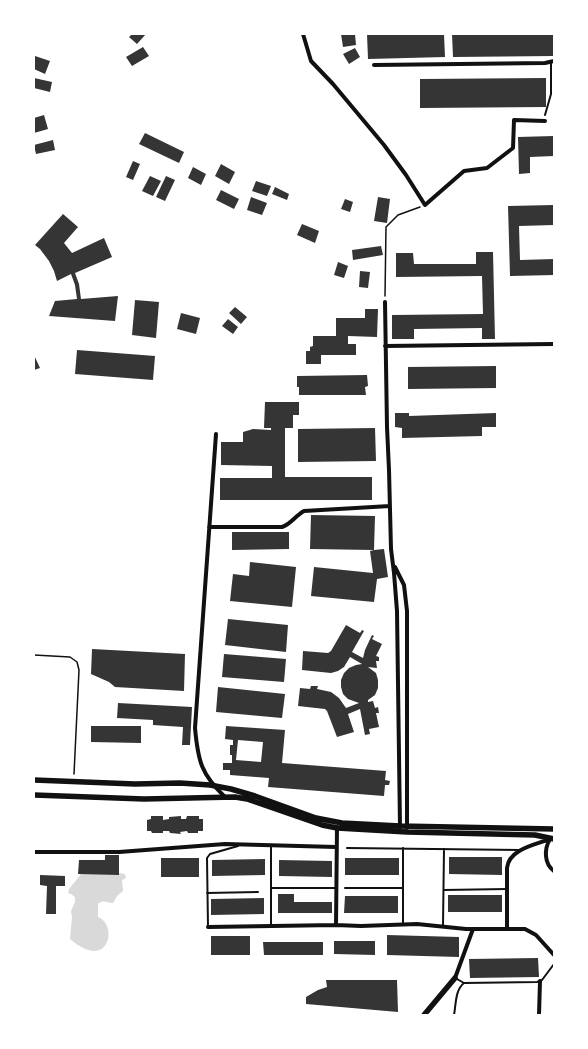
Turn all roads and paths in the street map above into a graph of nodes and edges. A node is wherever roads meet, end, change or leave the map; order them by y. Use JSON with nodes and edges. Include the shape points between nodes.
{"nodes":[{"id":1,"x":303,"y":34,"type":"edge"},
{"id":2,"x":552,"y":61,"type":"edge"},
{"id":3,"x":374,"y":65,"type":"dead end"},
{"id":4,"x":545,"y":115,"type":"dead end"},
{"id":5,"x":545,"y":121,"type":"dead end"},
{"id":6,"x":425,"y":205,"type":"junction"},
{"id":7,"x":385,"y":302,"type":"joint"},
{"id":8,"x":554,"y":344,"type":"edge"},
{"id":9,"x":385,"y":346,"type":"junction"},
{"id":10,"x":216,"y":434,"type":"dead end"},
{"id":11,"x":390,"y":506,"type":"junction"},
{"id":12,"x":209,"y":527,"type":"junction"},
{"id":13,"x":393,"y":563,"type":"junction"},
{"id":14,"x":34,"y":655,"type":"edge"},
{"id":15,"x":34,"y":780,"type":"edge"},
{"id":16,"x":73,"y":782,"type":"junction"},
{"id":17,"x":213,"y":785,"type":"junction"},
{"id":18,"x":34,"y":795,"type":"edge"},
{"id":19,"x":225,"y":797,"type":"junction"},
{"id":20,"x":337,"y":825,"type":"junction"},
{"id":21,"x":400,"y":829,"type":"junction"},
{"id":22,"x":407,"y":829,"type":"junction"},
{"id":23,"x":554,"y":829,"type":"edge"},
{"id":24,"x":553,"y":838,"type":"edge"},
{"id":25,"x":242,"y":845,"type":"junction"},
{"id":26,"x":271,"y":846,"type":"junction"},
{"id":27,"x":336,"y":847,"type":"junction"},
{"id":28,"x":347,"y":848,"type":"dead end"},
{"id":29,"x":403,"y":848,"type":"junction"},
{"id":30,"x":444,"y":849,"type":"junction"},
{"id":31,"x":522,"y":850,"type":"junction"},
{"id":32,"x":34,"y":852,"type":"edge"},
{"id":33,"x":554,"y":871,"type":"edge"},
{"id":34,"x":271,"y":888,"type":"junction"},
{"id":35,"x":336,"y":888,"type":"junction"},
{"id":36,"x":345,"y":888,"type":"dead end"},
{"id":37,"x":403,"y":888,"type":"junction"},
{"id":38,"x":507,"y":889,"type":"junction"},
{"id":39,"x":444,"y":890,"type":"junction"},
{"id":40,"x":258,"y":892,"type":"dead end"},
{"id":41,"x":207,"y":893,"type":"junction"},
{"id":42,"x":271,"y":925,"type":"junction"},
{"id":43,"x":336,"y":925,"type":"junction"},
{"id":44,"x":403,"y":925,"type":"junction"},
{"id":45,"x":443,"y":926,"type":"junction"},
{"id":46,"x":208,"y":927,"type":"joint"},
{"id":47,"x":507,"y":928,"type":"junction"},
{"id":48,"x":473,"y":929,"type":"junction"},
{"id":49,"x":554,"y":955,"type":"edge"},
{"id":50,"x":554,"y":964,"type":"edge"},
{"id":51,"x":455,"y":978,"type":"junction"},
{"id":52,"x":540,"y":981,"type":"junction"},
{"id":53,"x":464,"y":983,"type":"junction"},
{"id":54,"x":424,"y":1015,"type":"edge"},
{"id":55,"x":454,"y":1015,"type":"edge"},
{"id":56,"x":539,"y":1015,"type":"edge"}],
"edges":[{"from":1,"to":6,"type":"street","via":[[311,61],[384,145]]},
{"from":2,"to":3,"type":"street"},
{"from":2,"to":4,"type":"lane","via":[[551,94]]},
{"from":5,"to":6,"type":"street","via":[[514,120],[513,148],[487,168],[464,171]]},
{"from":6,"to":7,"type":"path","via":[[398,215],[386,227]]},
{"from":7,"to":9,"type":"street"},
{"from":8,"to":9,"type":"street"},
{"from":9,"to":11,"type":"street"},
{"from":10,"to":12,"type":"street"},
{"from":11,"to":12,"type":"street","via":[[304,511],[282,527]]},
{"from":11,"to":13,"type":"street"},
{"from":12,"to":17,"type":"street","via":[[195,728],[200,763]]},
{"from":13,"to":21,"type":"street","via":[[397,611]]},
{"from":13,"to":22,"type":"street","via":[[404,586],[407,611]]},
{"from":14,"to":16,"type":"path","via":[[70,657],[77,662],[79,670]]},
{"from":15,"to":16,"type":"street"},
{"from":16,"to":17,"type":"street"},
{"from":17,"to":19,"type":"street"},
{"from":17,"to":20,"type":"street","via":[[255,796]]},
{"from":18,"to":19,"type":"street","via":[[144,799]]},
{"from":19,"to":20,"type":"street","via":[[247,799],[322,825]]},
{"from":20,"to":21,"type":"street"},
{"from":20,"to":27,"type":"street"},
{"from":21,"to":22,"type":"street"},
{"from":22,"to":23,"type":"street"},
{"from":22,"to":24,"type":"street"},
{"from":24,"to":31,"type":"street"},
{"from":24,"to":33,"type":"street","via":[[546,847],[546,856],[548,865]]},
{"from":25,"to":26,"type":"street"},
{"from":25,"to":32,"type":"street","via":[[119,852]]},
{"from":25,"to":41,"type":"lane","via":[[210,854],[207,865]]},
{"from":26,"to":27,"type":"street"},
{"from":26,"to":34,"type":"lane"},
{"from":27,"to":35,"type":"street"},
{"from":28,"to":29,"type":"lane"},
{"from":29,"to":30,"type":"lane"},
{"from":29,"to":37,"type":"lane"},
{"from":30,"to":31,"type":"lane"},
{"from":30,"to":39,"type":"lane"},
{"from":31,"to":38,"type":"street","via":[[509,859],[507,864]]},
{"from":34,"to":35,"type":"lane"},
{"from":34,"to":42,"type":"lane"},
{"from":35,"to":43,"type":"street"},
{"from":36,"to":37,"type":"lane"},
{"from":37,"to":44,"type":"lane"},
{"from":38,"to":39,"type":"lane"},
{"from":38,"to":47,"type":"street"},
{"from":39,"to":45,"type":"lane"},
{"from":40,"to":41,"type":"lane"},
{"from":41,"to":46,"type":"lane"},
{"from":42,"to":43,"type":"street"},
{"from":42,"to":46,"type":"street"},
{"from":43,"to":44,"type":"street"},
{"from":44,"to":45,"type":"street"},
{"from":45,"to":48,"type":"street"},
{"from":47,"to":48,"type":"street"},
{"from":47,"to":49,"type":"street","via":[[531,932]]},
{"from":48,"to":51,"type":"street"},
{"from":50,"to":52,"type":"lane"},
{"from":51,"to":53,"type":"lane"},
{"from":51,"to":54,"type":"street"},
{"from":52,"to":53,"type":"lane"},
{"from":52,"to":56,"type":"street"},
{"from":53,"to":55,"type":"lane","via":[[458,991]]}]}
